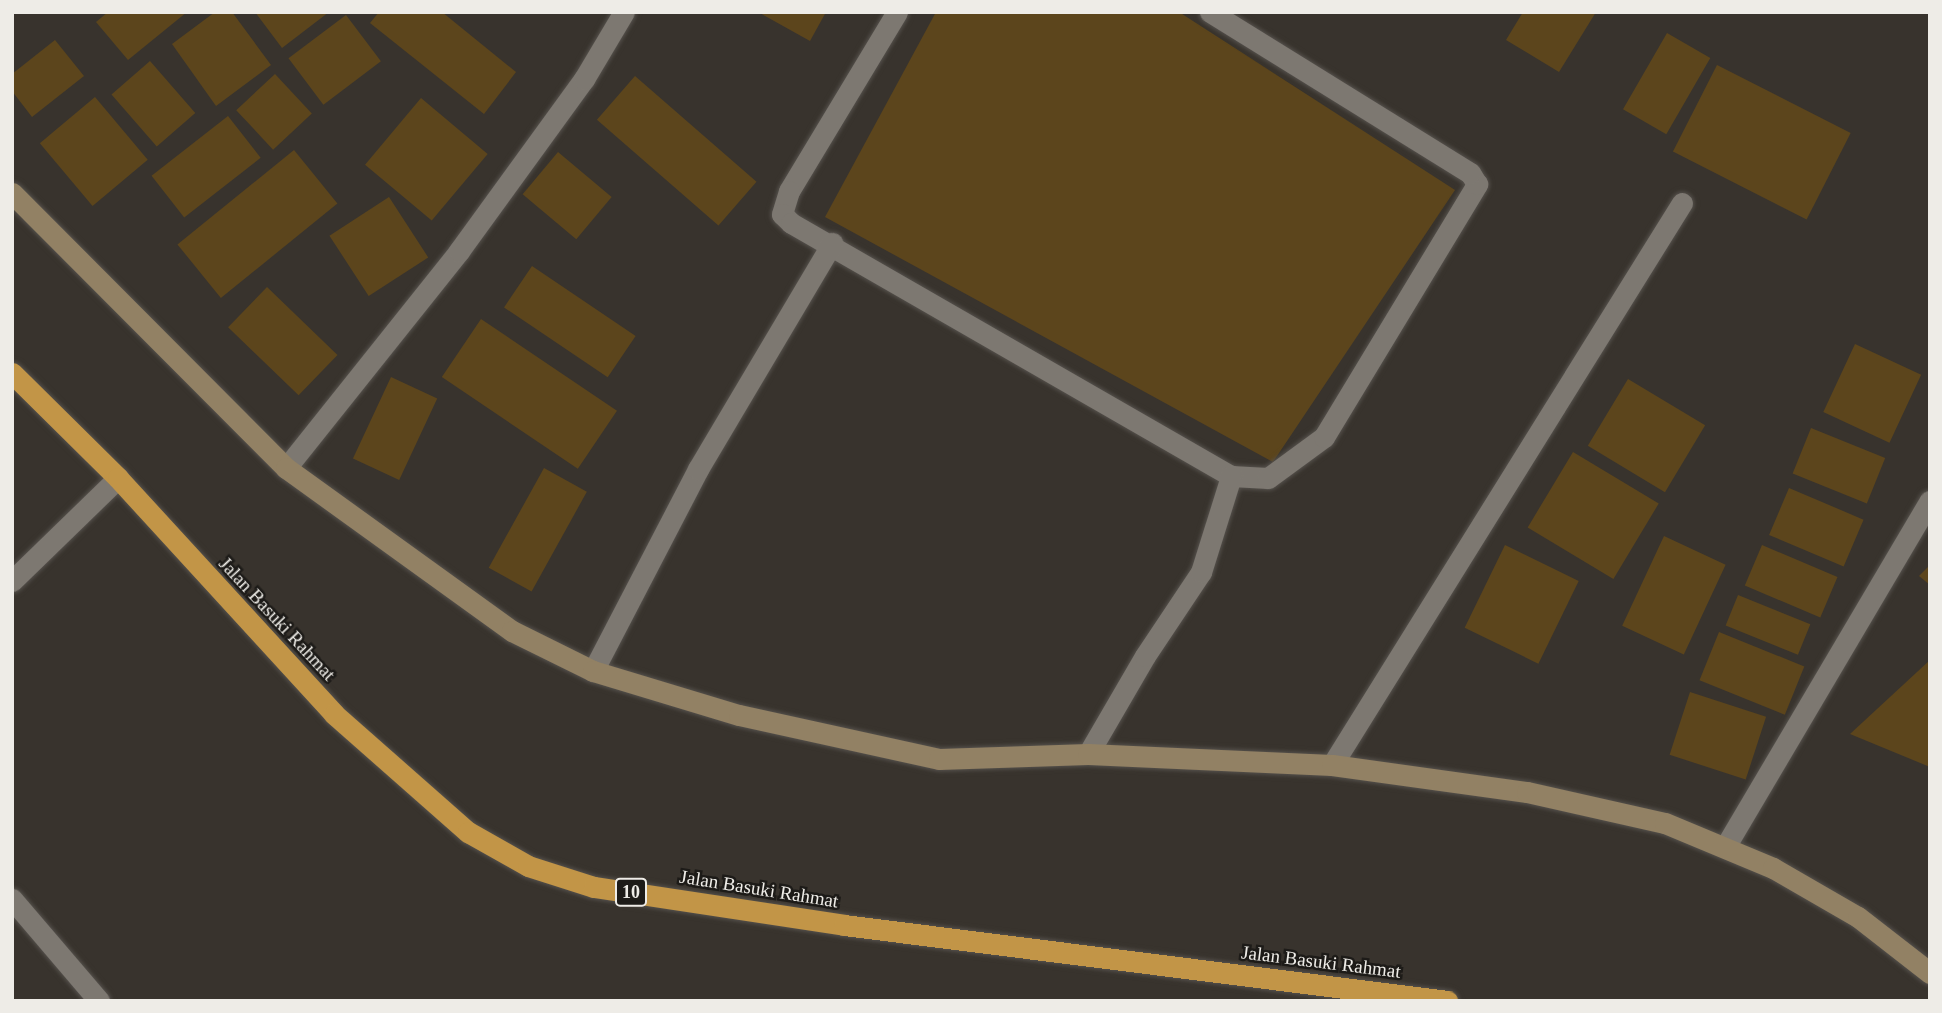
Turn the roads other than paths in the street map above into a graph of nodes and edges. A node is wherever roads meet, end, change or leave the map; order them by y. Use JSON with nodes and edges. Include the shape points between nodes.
{"nodes":[{"id":1,"x":624,"y":12,"type":"edge"},
{"id":2,"x":897,"y":12,"type":"edge"},
{"id":3,"x":1210,"y":12,"type":"edge"},
{"id":4,"x":12,"y":193,"type":"edge"},
{"id":5,"x":1682,"y":203,"type":"dead end"},
{"id":6,"x":832,"y":243,"type":"junction"},
{"id":7,"x":12,"y":373,"type":"edge"},
{"id":8,"x":286,"y":468,"type":"junction"},
{"id":9,"x":1231,"y":477,"type":"junction"},
{"id":10,"x":118,"y":478,"type":"junction"},
{"id":11,"x":1930,"y":501,"type":"edge"},
{"id":12,"x":12,"y":581,"type":"edge"},
{"id":13,"x":593,"y":671,"type":"junction"},
{"id":14,"x":1088,"y":754,"type":"junction"},
{"id":15,"x":1332,"y":765,"type":"junction"},
{"id":16,"x":1725,"y":847,"type":"junction"},
{"id":17,"x":12,"y":900,"type":"edge"},
{"id":18,"x":1930,"y":973,"type":"edge"},
{"id":19,"x":99,"y":1001,"type":"edge"},
{"id":20,"x":1447,"y":1001,"type":"edge"}],
"edges":[{"from":1,"to":8,"type":"street","via":[[584,79],[459,251]]},
{"from":2,"to":6,"type":"street","via":[[784,203],[782,214],[791,223]]},
{"from":3,"to":9,"type":"street","via":[[1470,173],[1478,184],[1324,437],[1268,478]]},
{"from":4,"to":8,"type":"street"},
{"from":5,"to":15,"type":"street"},
{"from":6,"to":9,"type":"street"},
{"from":6,"to":13,"type":"street","via":[[698,469]]},
{"from":7,"to":10,"type":"highway","name":"Jalan Basuki Rahmat","number":"10"},
{"from":8,"to":13,"type":"street","via":[[512,631]]},
{"from":9,"to":14,"type":"street","via":[[1201,572]]},
{"from":10,"to":12,"type":"street"},
{"from":10,"to":20,"type":"highway","name":"Jalan Basuki Rahmat","number":"10","via":[[277,654],[402,778],[468,832],[528,866],[594,887],[831,923]]},
{"from":11,"to":16,"type":"street"},
{"from":13,"to":14,"type":"street","via":[[738,715],[939,759]]},
{"from":14,"to":15,"type":"street"},
{"from":15,"to":16,"type":"street","via":[[1527,792],[1665,824]]},
{"from":16,"to":18,"type":"street","via":[[1773,867],[1858,917]]},
{"from":17,"to":19,"type":"street"}]}
